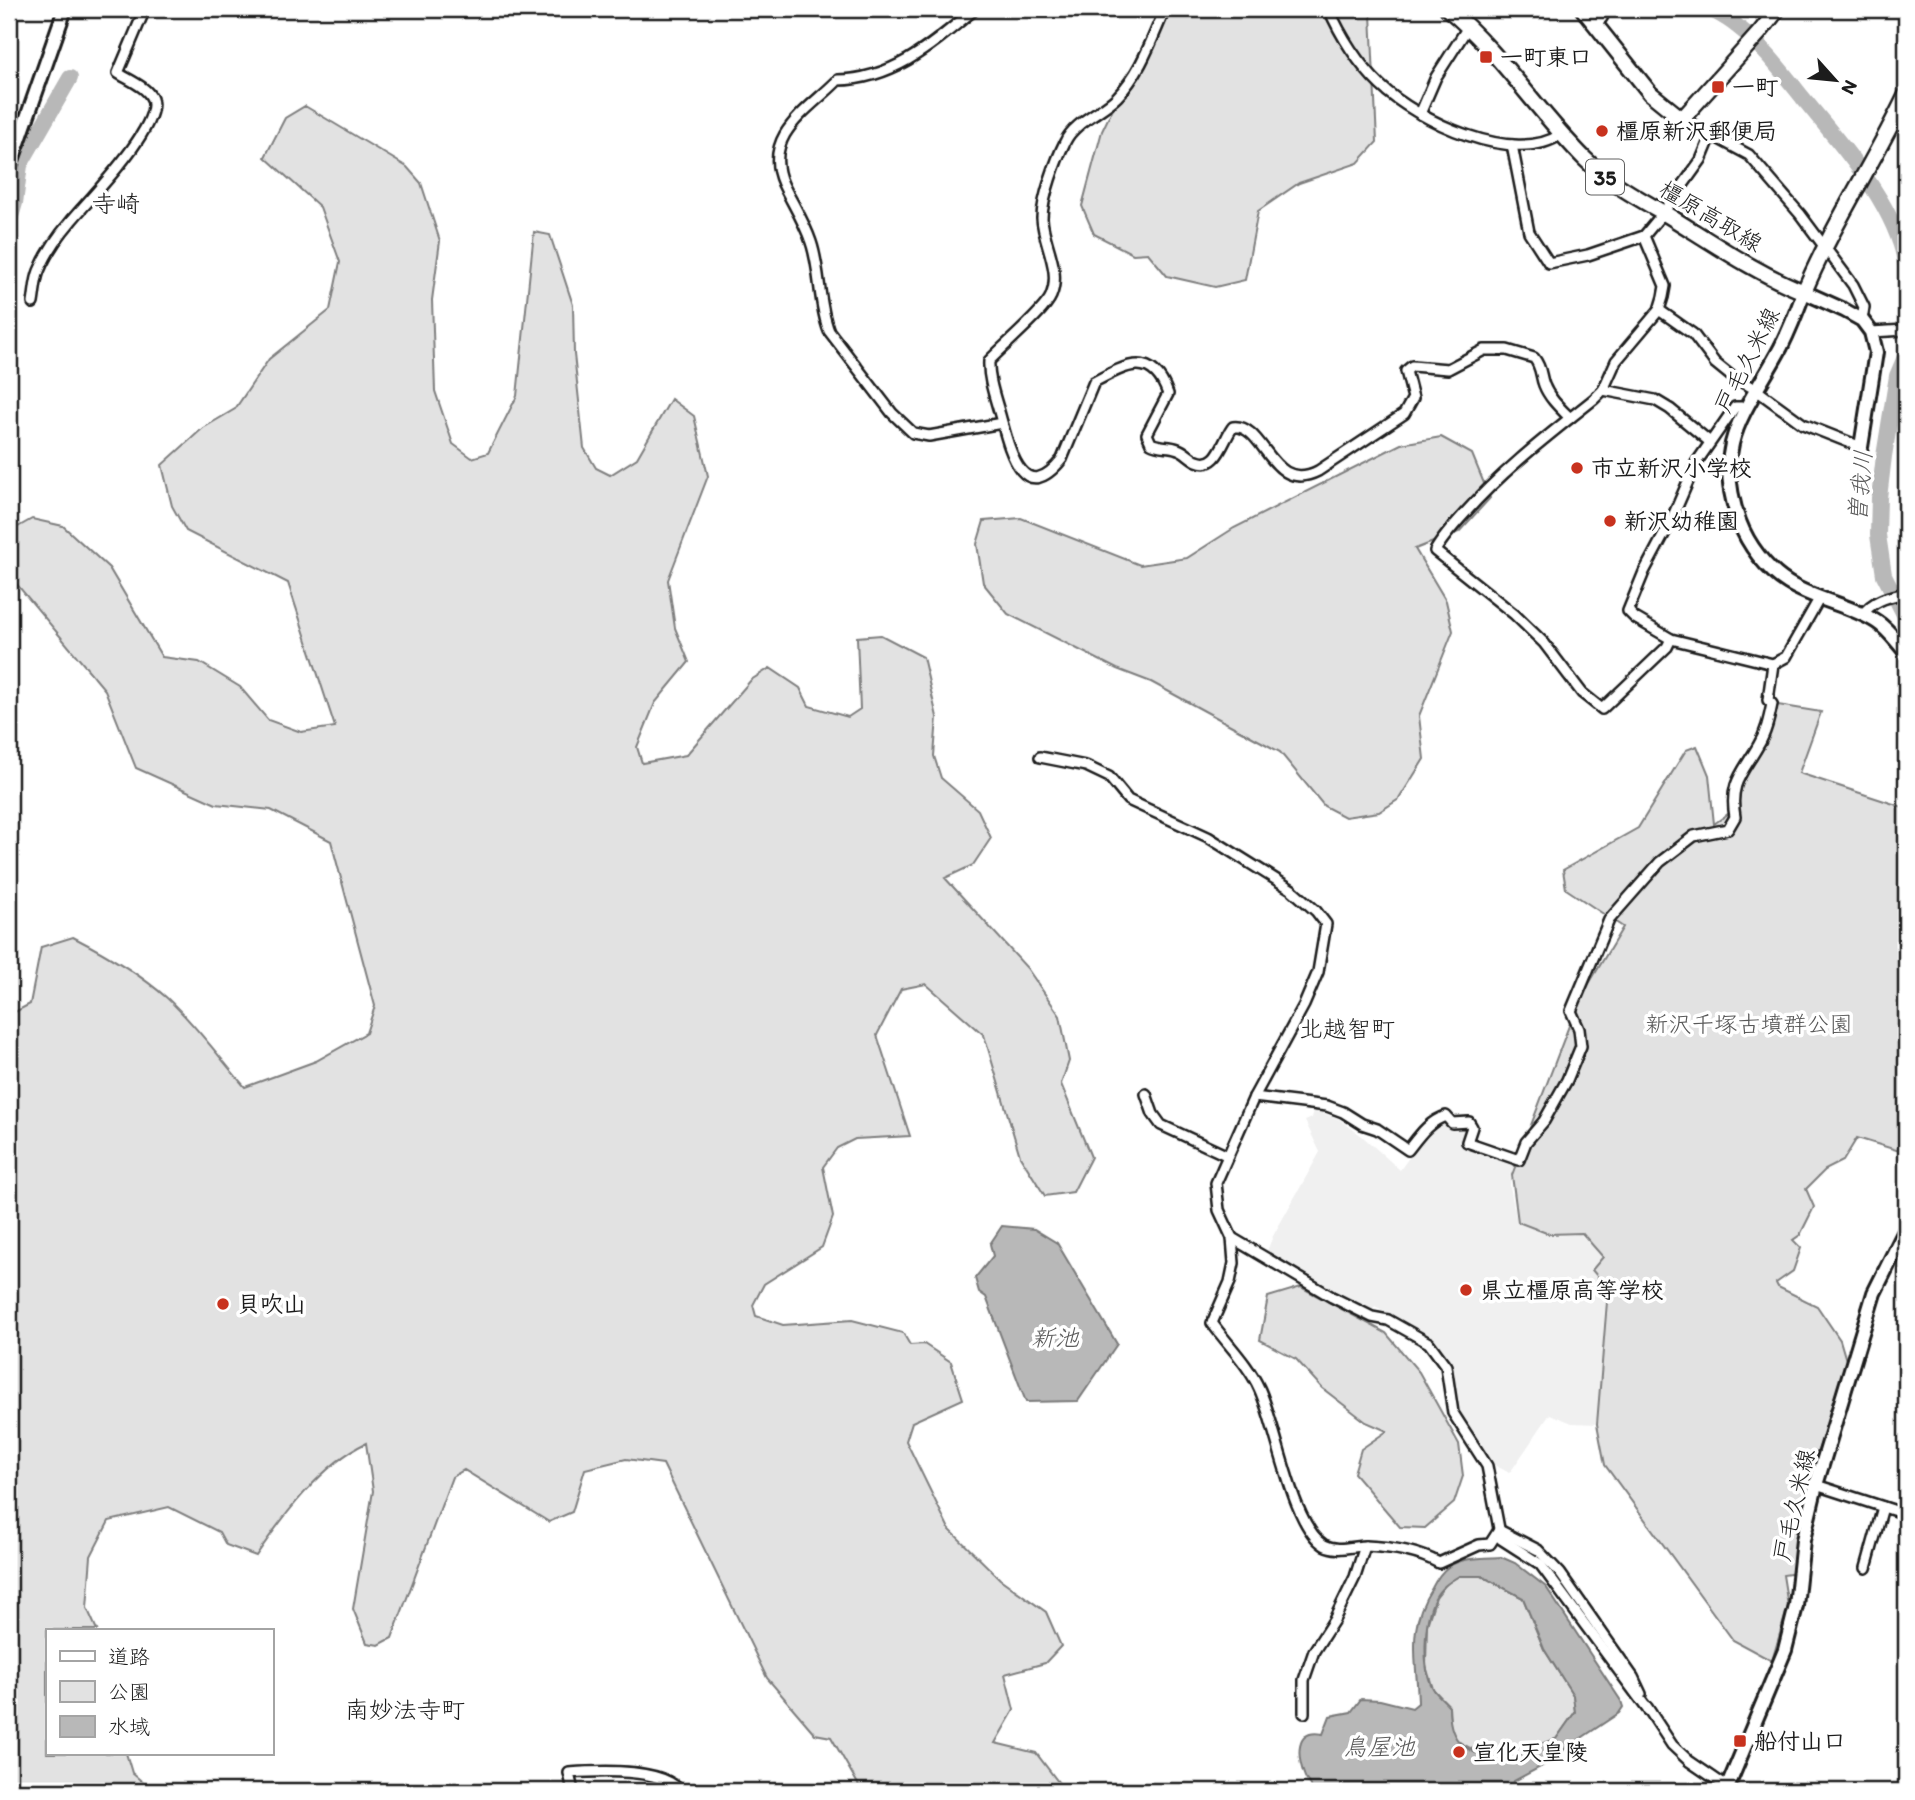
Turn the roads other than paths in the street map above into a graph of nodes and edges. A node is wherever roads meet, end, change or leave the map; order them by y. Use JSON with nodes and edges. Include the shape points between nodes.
{"nodes":[{"id":1,"x":65,"y":9,"type":"edge"},
{"id":2,"x":145,"y":9,"type":"edge"},
{"id":3,"x":975,"y":9,"type":"edge"},
{"id":4,"x":1153,"y":9,"type":"edge"},
{"id":5,"x":1329,"y":9,"type":"edge"},
{"id":6,"x":1448,"y":9,"type":"edge"},
{"id":7,"x":1583,"y":9,"type":"edge"},
{"id":8,"x":1606,"y":9,"type":"edge"},
{"id":9,"x":1778,"y":9,"type":"edge"},
{"id":10,"x":1166,"y":11,"type":"edge"},
{"id":11,"x":1595,"y":23,"type":"junction"},
{"id":12,"x":1468,"y":27,"type":"junction"},
{"id":13,"x":1906,"y":95,"type":"edge"},
{"id":14,"x":1420,"y":114,"type":"junction"},
{"id":15,"x":1682,"y":119,"type":"junction"},
{"id":16,"x":1561,"y":134,"type":"junction"},
{"id":17,"x":1710,"y":136,"type":"junction"},
{"id":18,"x":1512,"y":145,"type":"junction"},
{"id":19,"x":9,"y":169,"type":"edge"},
{"id":20,"x":1663,"y":213,"type":"junction"},
{"id":21,"x":1644,"y":236,"type":"junction"},
{"id":22,"x":1823,"y":248,"type":"junction"},
{"id":23,"x":1804,"y":292,"type":"junction"},
{"id":24,"x":33,"y":303,"type":"dead end"},
{"id":25,"x":1659,"y":310,"type":"junction"},
{"id":26,"x":1862,"y":320,"type":"junction"},
{"id":27,"x":1901,"y":330,"type":"edge"},
{"id":28,"x":1871,"y":332,"type":"junction"},
{"id":29,"x":1755,"y":389,"type":"junction"},
{"id":30,"x":1603,"y":390,"type":"junction"},
{"id":31,"x":1745,"y":407,"type":"junction"},
{"id":32,"x":1570,"y":418,"type":"junction"},
{"id":33,"x":1002,"y":423,"type":"junction"},
{"id":34,"x":1710,"y":442,"type":"junction"},
{"id":35,"x":1861,"y":447,"type":"joint"},
{"id":36,"x":1906,"y":593,"type":"edge"},
{"id":37,"x":1819,"y":599,"type":"junction"},
{"id":38,"x":1863,"y":614,"type":"junction"},
{"id":39,"x":1671,"y":639,"type":"junction"},
{"id":40,"x":1906,"y":652,"type":"edge"},
{"id":41,"x":1773,"y":664,"type":"junction"},
{"id":42,"x":1040,"y":757,"type":"dead end"},
{"id":43,"x":1146,"y":1094,"type":"dead end"},
{"id":44,"x":1254,"y":1097,"type":"junction"},
{"id":45,"x":1228,"y":1156,"type":"junction"},
{"id":46,"x":1906,"y":1229,"type":"edge"},
{"id":47,"x":1232,"y":1238,"type":"junction"},
{"id":48,"x":1816,"y":1485,"type":"junction"},
{"id":49,"x":1883,"y":1507,"type":"junction"},
{"id":50,"x":1905,"y":1514,"type":"edge"},
{"id":51,"x":1499,"y":1530,"type":"junction"},
{"id":52,"x":1365,"y":1546,"type":"junction"},
{"id":53,"x":1866,"y":1568,"type":"dead end"},
{"id":54,"x":1304,"y":1713,"type":"dead end"},
{"id":55,"x":1729,"y":1790,"type":"edge"},
{"id":56,"x":573,"y":1791,"type":"edge"},
{"id":57,"x":680,"y":1791,"type":"edge"}],
"edges":[{"from":1,"to":19,"type":"main road"},
{"from":2,"to":24,"type":"street","via":[[118,73],[151,97],[153,110],[134,147],[57,242],[39,271]]},
{"from":3,"to":33,"type":"street","via":[[903,64],[857,79],[838,80],[790,125],[779,145],[777,167],[810,240],[829,331],[892,413],[919,436]]},
{"from":4,"to":10,"type":"street"},
{"from":5,"to":14,"type":"street","via":[[1381,87]]},
{"from":6,"to":12,"type":"main road","name":"橿原高取線","number":"35"},
{"from":7,"to":11,"type":"main road"},
{"from":8,"to":11,"type":"street"},
{"from":9,"to":15,"type":"main road"},
{"from":10,"to":33,"type":"street","via":[[1130,82],[1106,108],[1067,137],[1063,147],[1042,220],[1053,268],[1051,296],[989,361]]},
{"from":11,"to":15,"type":"main road","via":[[1650,93]]},
{"from":12,"to":14,"type":"street","via":[[1436,77]]},
{"from":12,"to":16,"type":"main road","name":"橿原高取線","number":"35"},
{"from":13,"to":22,"type":"main road"},
{"from":14,"to":18,"type":"street","via":[[1489,142]]},
{"from":15,"to":17,"type":"street"},
{"from":16,"to":18,"type":"street"},
{"from":16,"to":20,"type":"main road","name":"橿原高取線","number":"35","via":[[1595,169]]},
{"from":17,"to":20,"type":"street","via":[[1701,160]]},
{"from":17,"to":22,"type":"street","via":[[1749,155]]},
{"from":18,"to":21,"type":"street","via":[[1529,232],[1549,263]]},
{"from":20,"to":21,"type":"street"},
{"from":20,"to":23,"type":"main road","name":"橿原高取線","number":"35","via":[[1751,267]]},
{"from":21,"to":25,"type":"street","via":[[1665,286]]},
{"from":22,"to":23,"type":"main road"},
{"from":22,"to":26,"type":"street","via":[[1853,285],[1864,307]]},
{"from":23,"to":26,"type":"main road"},
{"from":23,"to":29,"type":"main road","name":"戸毛久米線","via":[[1781,347]]},
{"from":25,"to":29,"type":"street","via":[[1693,334],[1714,363]]},
{"from":25,"to":30,"type":"street","via":[[1616,361]]},
{"from":26,"to":28,"type":"main road"},
{"from":27,"to":28,"type":"street"},
{"from":28,"to":35,"type":"main road","via":[[1876,352]]},
{"from":29,"to":31,"type":"main road","name":"戸毛久米線"},
{"from":29,"to":35,"type":"street","via":[[1803,424]]},
{"from":30,"to":32,"type":"street"},
{"from":30,"to":34,"type":"street","via":[[1655,400]]},
{"from":31,"to":34,"type":"street","via":[[1735,407]]},
{"from":31,"to":37,"type":"main road","name":"戸毛久米線","via":[[1729,460],[1733,503],[1742,527],[1772,570]]},
{"from":32,"to":33,"type":"street","via":[[1550,397],[1534,358],[1507,350],[1484,350],[1448,369],[1412,366],[1406,377],[1413,398],[1405,414],[1309,475],[1286,471],[1245,427],[1233,427],[1215,458],[1207,463],[1178,448],[1151,443],[1147,433],[1168,394],[1158,375],[1145,364],[1094,382],[1062,459],[1040,477],[1032,478],[1016,466]]},
{"from":32,"to":39,"type":"street","via":[[1501,475],[1435,551],[1514,614],[1544,643],[1582,693],[1602,709]]},
{"from":34,"to":39,"type":"street","via":[[1628,611]]},
{"from":36,"to":38,"type":"street","via":[[1878,600]]},
{"from":37,"to":38,"type":"main road","name":"戸毛久米線"},
{"from":37,"to":41,"type":"street","via":[[1786,657]]},
{"from":38,"to":40,"type":"main road","name":"戸毛久米線","via":[[1882,626]]},
{"from":39,"to":41,"type":"street"},
{"from":41,"to":44,"type":"street","via":[[1768,726],[1736,781],[1732,798],[1735,817],[1728,829],[1693,836],[1660,862],[1609,920],[1571,1011],[1581,1046],[1567,1080],[1519,1160],[1467,1142],[1469,1122],[1452,1123],[1446,1116],[1436,1119],[1408,1150],[1377,1129],[1327,1106]]},
{"from":42,"to":44,"type":"street","via":[[1086,766],[1109,777],[1128,800],[1208,836],[1291,889],[1326,924],[1318,972]]},
{"from":43,"to":45,"type":"street","via":[[1161,1125]]},
{"from":44,"to":45,"type":"street"},
{"from":45,"to":47,"type":"street","via":[[1216,1190]]},
{"from":46,"to":48,"type":"main road","name":"戸毛久米線","via":[[1874,1293]]},
{"from":47,"to":51,"type":"street","via":[[1332,1297],[1429,1343],[1446,1366],[1453,1413],[1487,1466]]},
{"from":47,"to":52,"type":"street","via":[[1230,1282],[1212,1323],[1259,1389],[1305,1523],[1334,1549]]},
{"from":48,"to":49,"type":"street"},
{"from":48,"to":55,"type":"main road","name":"戸毛久米線","via":[[1785,1650]]},
{"from":49,"to":50,"type":"street"},
{"from":49,"to":53,"type":"street"},
{"from":51,"to":52,"type":"street","via":[[1490,1544],[1439,1563],[1426,1556]]},
{"from":51,"to":55,"type":"street","via":[[1501,1539],[1541,1564],[1672,1745]]},
{"from":52,"to":54,"type":"street","via":[[1355,1577],[1314,1651],[1304,1680]]},
{"from":56,"to":57,"type":"street","via":[[569,1773],[609,1771],[636,1772]]}]}
